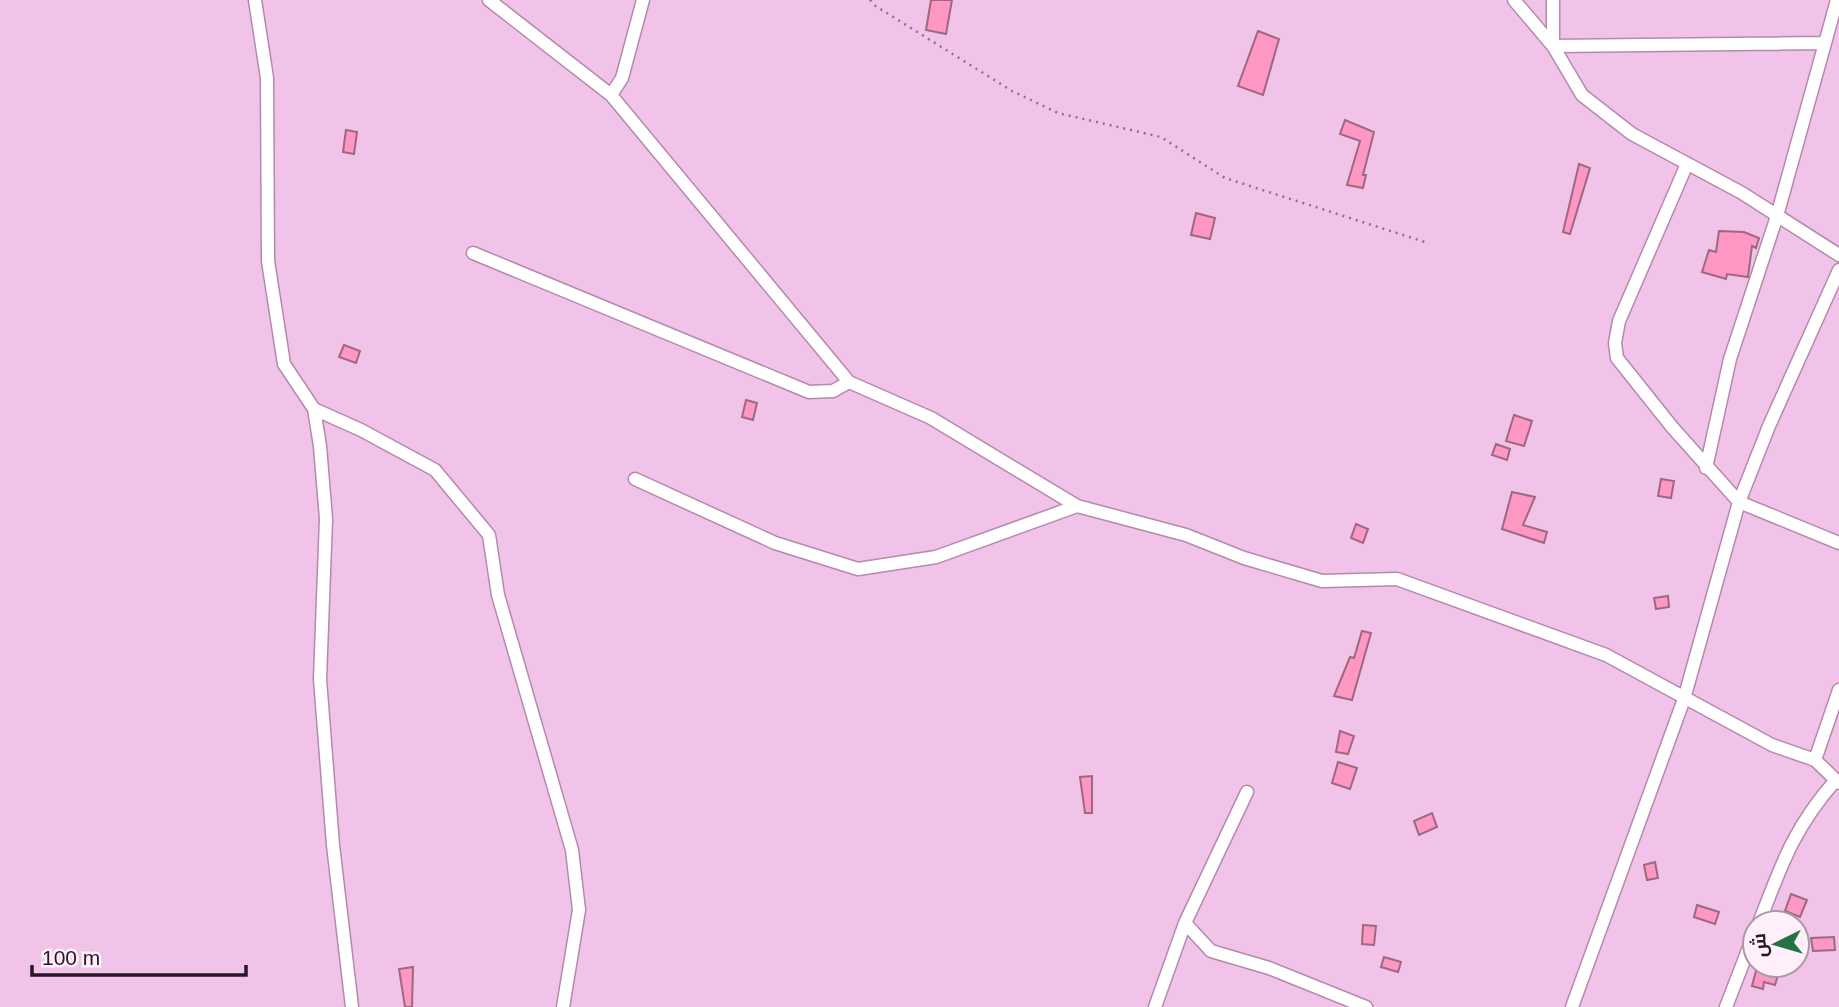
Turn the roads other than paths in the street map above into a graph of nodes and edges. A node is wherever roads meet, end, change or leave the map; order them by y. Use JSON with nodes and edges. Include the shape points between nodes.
{"nodes":[{"id":1,"x":255,"y":0,"type":"edge"},
{"id":2,"x":489,"y":0,"type":"edge"},
{"id":3,"x":643,"y":0,"type":"edge"},
{"id":4,"x":1514,"y":0,"type":"edge"},
{"id":5,"x":1553,"y":0,"type":"edge"},
{"id":6,"x":1837,"y":0,"type":"edge"},
{"id":7,"x":1823,"y":43,"type":"junction"},
{"id":8,"x":1553,"y":46,"type":"junction"},
{"id":9,"x":611,"y":95,"type":"junction"},
{"id":10,"x":1687,"y":164,"type":"junction"},
{"id":11,"x":1777,"y":216,"type":"junction"},
{"id":12,"x":473,"y":253,"type":"dead end"},
{"id":13,"x":1839,"y":255,"type":"edge"},
{"id":14,"x":1839,"y":270,"type":"edge"},
{"id":15,"x":849,"y":382,"type":"junction"},
{"id":16,"x":314,"y":409,"type":"junction"},
{"id":17,"x":1706,"y":468,"type":"junction"},
{"id":18,"x":635,"y":479,"type":"dead end"},
{"id":19,"x":1739,"y":502,"type":"junction"},
{"id":20,"x":1077,"y":506,"type":"junction"},
{"id":21,"x":1839,"y":543,"type":"edge"},
{"id":22,"x":1839,"y":690,"type":"edge"},
{"id":23,"x":1684,"y":699,"type":"junction"},
{"id":24,"x":1815,"y":760,"type":"junction"},
{"id":25,"x":1837,"y":782,"type":"edge"},
{"id":26,"x":1247,"y":792,"type":"dead end"},
{"id":27,"x":1764,"y":909,"type":"edge"},
{"id":28,"x":1185,"y":923,"type":"junction"},
{"id":29,"x":1741,"y":968,"type":"edge"},
{"id":30,"x":352,"y":1007,"type":"edge"},
{"id":31,"x":564,"y":1007,"type":"edge"},
{"id":32,"x":1156,"y":1007,"type":"edge"},
{"id":33,"x":1366,"y":1007,"type":"edge"},
{"id":34,"x":1572,"y":1007,"type":"edge"},
{"id":35,"x":1726,"y":1007,"type":"edge"}],
"edges":[{"from":1,"to":16,"type":"street","via":[[267,78],[268,261],[284,364]]},
{"from":2,"to":9,"type":"street"},
{"from":3,"to":9,"type":"street","via":[[622,78]]},
{"from":4,"to":8,"type":"street"},
{"from":5,"to":8,"type":"street"},
{"from":6,"to":7,"type":"street"},
{"from":7,"to":8,"type":"street"},
{"from":7,"to":11,"type":"street"},
{"from":8,"to":10,"type":"street","via":[[1582,95],[1632,134]]},
{"from":9,"to":15,"type":"street"},
{"from":10,"to":11,"type":"street"},
{"from":10,"to":17,"type":"street","via":[[1619,321],[1615,343],[1618,358]]},
{"from":11,"to":13,"type":"street"},
{"from":11,"to":17,"type":"street","via":[[1730,359]]},
{"from":12,"to":15,"type":"street","via":[[808,392],[833,391]]},
{"from":14,"to":19,"type":"street"},
{"from":15,"to":20,"type":"street","via":[[931,418]]},
{"from":16,"to":30,"type":"street","via":[[326,519],[320,680]]},
{"from":16,"to":31,"type":"street","via":[[435,470],[489,535],[498,595],[572,850],[579,910]]},
{"from":17,"to":19,"type":"street"},
{"from":18,"to":20,"type":"street","via":[[775,543],[859,569],[936,557]]},
{"from":19,"to":21,"type":"street"},
{"from":19,"to":23,"type":"street"},
{"from":20,"to":23,"type":"street","via":[[1186,535],[1244,558],[1322,580],[1397,579],[1606,655]]},
{"from":22,"to":24,"type":"street"},
{"from":23,"to":24,"type":"street","via":[[1772,746]]},
{"from":23,"to":34,"type":"street"},
{"from":24,"to":25,"type":"street"},
{"from":25,"to":27,"type":"street","via":[[1807,813]]},
{"from":26,"to":28,"type":"street"},
{"from":28,"to":32,"type":"street"},
{"from":28,"to":33,"type":"street","via":[[1211,951],[1269,968]]},
{"from":29,"to":35,"type":"street"}]}
